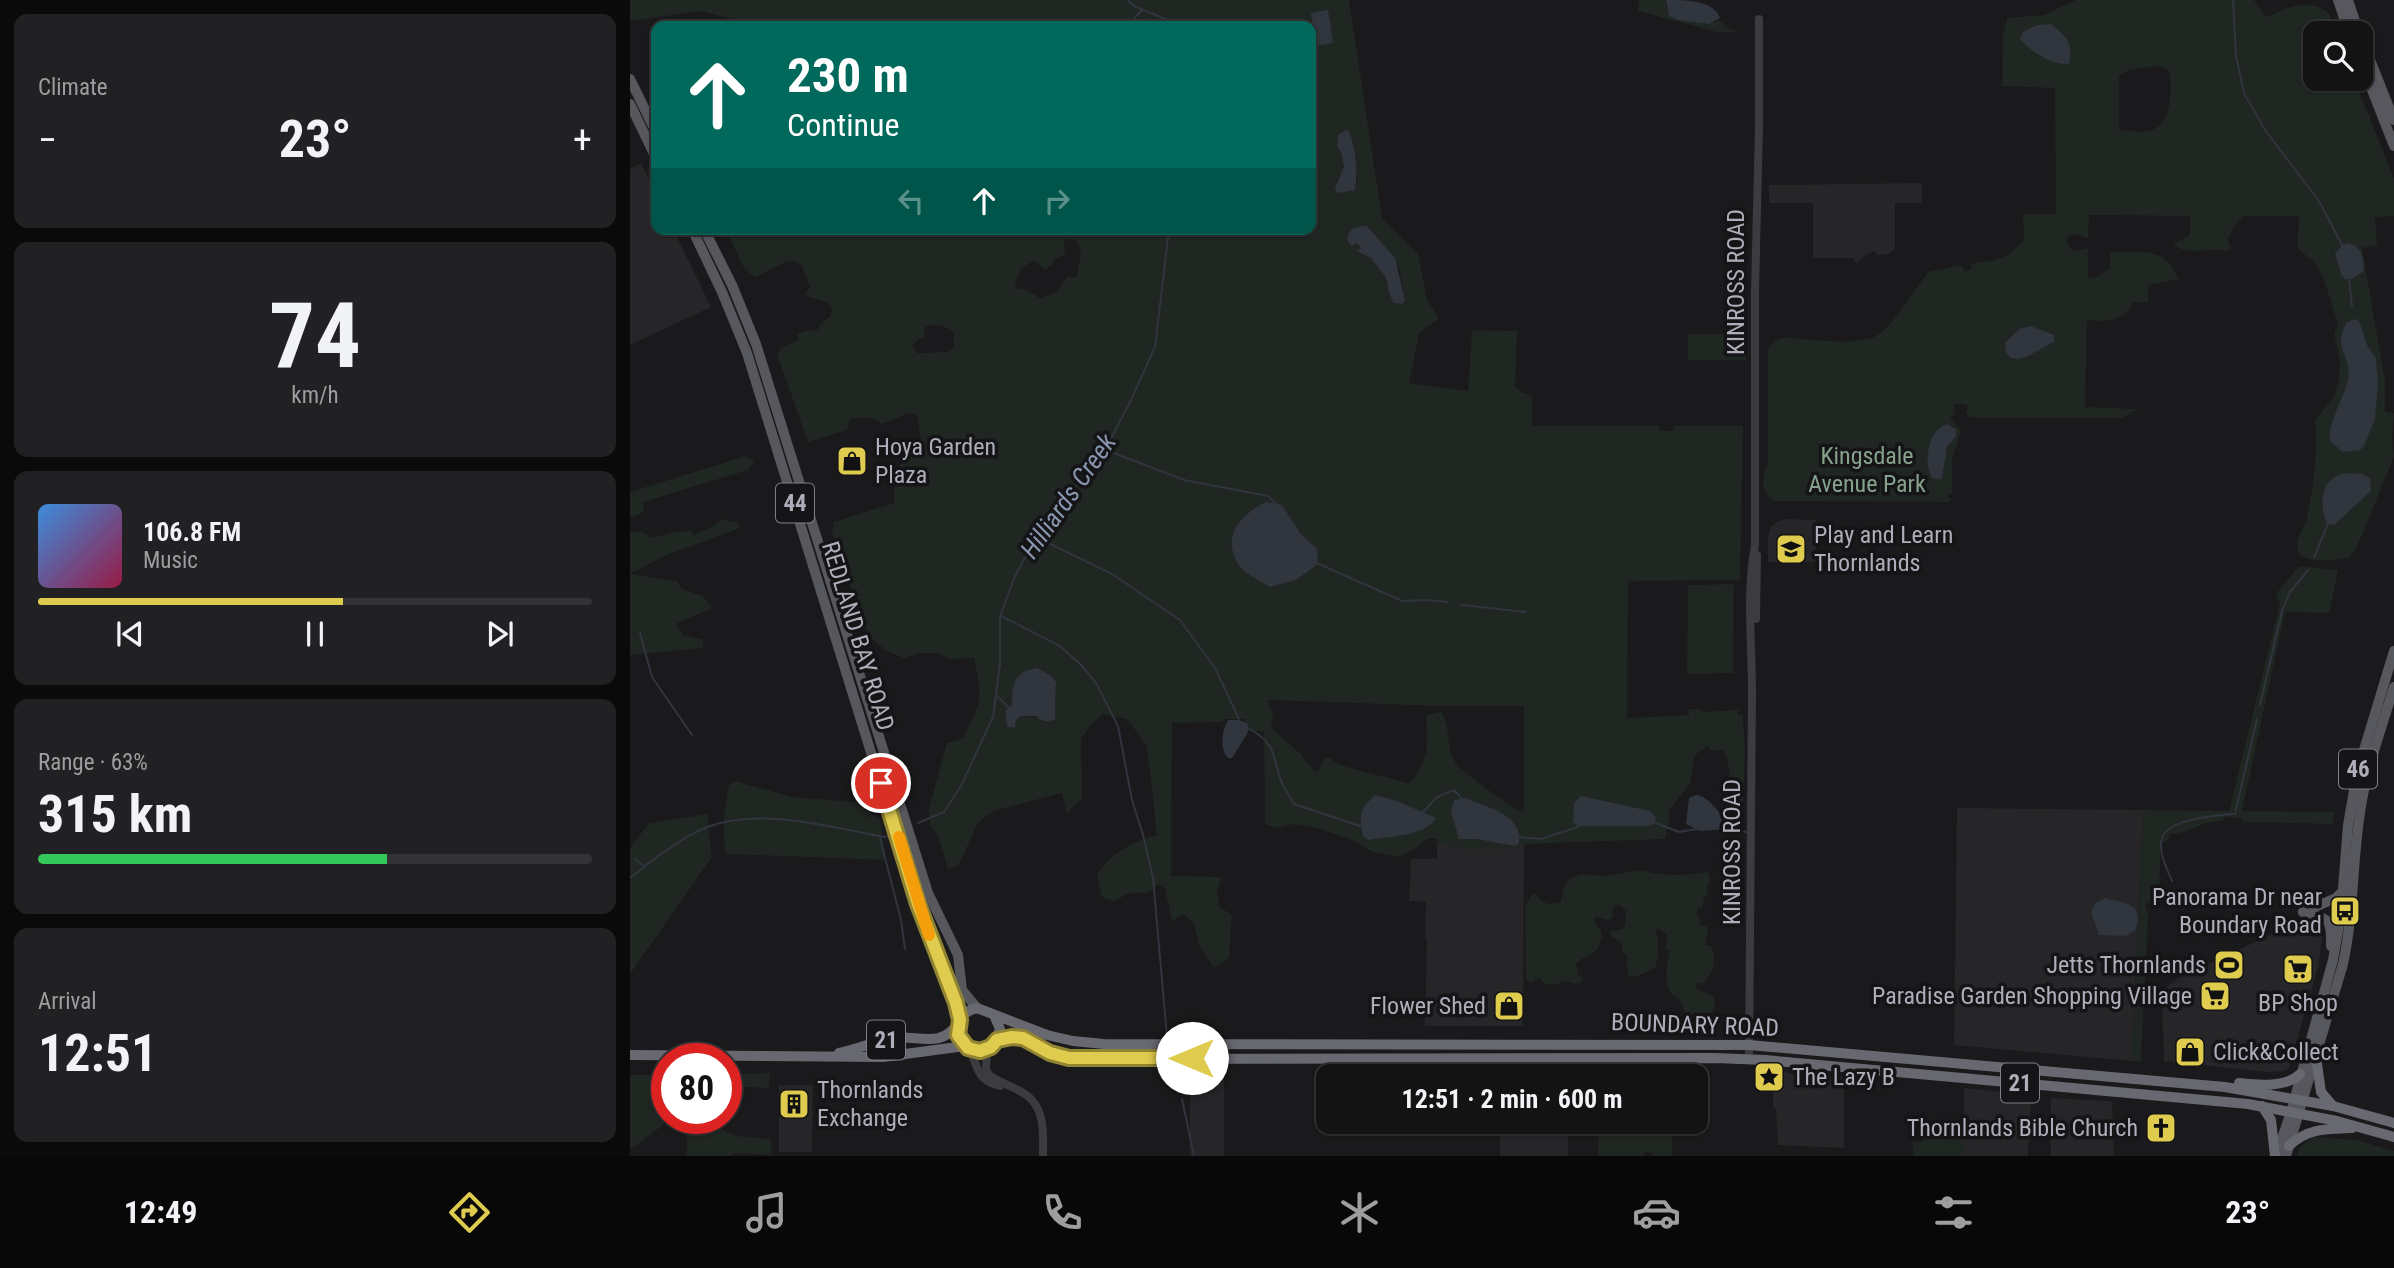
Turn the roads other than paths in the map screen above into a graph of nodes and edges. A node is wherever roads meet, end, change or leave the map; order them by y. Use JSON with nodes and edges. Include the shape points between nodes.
{"nodes":[{"id":1,"x":2338,"y":0,"type":"edge"},
{"id":2,"x":2348,"y":0,"type":"edge"},
{"id":3,"x":1759,"y":19,"type":"dead end"},
{"id":4,"x":2345,"y":21,"type":"edge"},
{"id":5,"x":2355,"y":21,"type":"edge"},
{"id":6,"x":2373,"y":68,"type":"edge"},
{"id":7,"x":630,"y":79,"type":"edge"},
{"id":8,"x":2372,"y":91,"type":"edge"},
{"id":9,"x":630,"y":104,"type":"edge"},
{"id":10,"x":2394,"y":120,"type":"edge"},
{"id":11,"x":651,"y":122,"type":"edge"},
{"id":12,"x":2394,"y":146,"type":"edge"},
{"id":13,"x":651,"y":148,"type":"edge"},
{"id":14,"x":695,"y":235,"type":"edge"},
{"id":15,"x":707,"y":235,"type":"edge"},
{"id":16,"x":769,"y":402,"type":"junction"},
{"id":17,"x":2394,"y":651,"type":"edge"},
{"id":18,"x":2394,"y":687,"type":"edge"},
{"id":19,"x":2343,"y":891,"type":"junction"},
{"id":20,"x":2333,"y":960,"type":"junction"},
{"id":21,"x":977,"y":1008,"type":"junction"},
{"id":22,"x":994,"y":1014,"type":"junction"},
{"id":23,"x":959,"y":1021,"type":"junction"},
{"id":24,"x":997,"y":1040,"type":"junction"},
{"id":25,"x":1749,"y":1045,"type":"junction"},
{"id":26,"x":966,"y":1047,"type":"junction"},
{"id":27,"x":986,"y":1049,"type":"junction"},
{"id":28,"x":630,"y":1055,"type":"edge"},
{"id":29,"x":808,"y":1055,"type":"junction"},
{"id":30,"x":2316,"y":1057,"type":"junction"},
{"id":31,"x":1749,"y":1059,"type":"junction"},
{"id":32,"x":2300,"y":1074,"type":"junction"},
{"id":33,"x":2115,"y":1077,"type":"junction"},
{"id":34,"x":2181,"y":1083,"type":"junction"},
{"id":35,"x":2114,"y":1092,"type":"junction"},
{"id":36,"x":1026,"y":1094,"type":"junction"},
{"id":37,"x":2299,"y":1099,"type":"junction"},
{"id":38,"x":2262,"y":1106,"type":"junction"},
{"id":39,"x":2333,"y":1106,"type":"junction"},
{"id":40,"x":2296,"y":1113,"type":"junction"},
{"id":41,"x":2394,"y":1124,"type":"edge"},
{"id":42,"x":2362,"y":1128,"type":"junction"},
{"id":43,"x":2394,"y":1138,"type":"edge"},
{"id":44,"x":2288,"y":1151,"type":"edge"},
{"id":45,"x":1044,"y":1156,"type":"edge"},
{"id":46,"x":2276,"y":1156,"type":"edge"}],
"edges":[{"from":1,"to":4,"type":"main road"},
{"from":2,"to":5,"type":"main road"},
{"from":3,"to":25,"type":"street","name":"KINROSS ROAD","via":[[1757,608],[1752,645]]},
{"from":6,"to":10,"type":"main road"},
{"from":7,"to":11,"type":"main road"},
{"from":8,"to":12,"type":"main road"},
{"from":9,"to":13,"type":"main road"},
{"from":14,"to":16,"type":"main road","name":"REDLAND BAY ROAD","number":"44"},
{"from":15,"to":16,"type":"main road","name":"REDLAND BAY ROAD","number":"44","via":[[746,317]]},
{"from":16,"to":21,"type":"main road","name":"REDLAND BAY ROAD","number":"44","via":[[928,893],[958,955],[962,990]]},
{"from":16,"to":23,"type":"main road","name":"REDLAND BAY ROAD","number":"44","via":[[918,904]]},
{"from":17,"to":19,"type":"main road","number":"46","via":[[2357,774]]},
{"from":18,"to":30,"type":"main road","number":"46","via":[[2363,796],[2350,932]]},
{"from":19,"to":20,"type":"main road","number":"46"},
{"from":19,"to":20,"type":"main road","via":[[2303,912],[2327,920]]},
{"from":20,"to":32,"type":"main road","number":"46"},
{"from":21,"to":22,"type":"highway","number":"21"},
{"from":21,"to":23,"type":"highway","number":"21"},
{"from":22,"to":24,"type":"highway","via":[[1000,1029]]},
{"from":22,"to":25,"type":"highway","name":"BOUNDARY ROAD","number":"21","via":[[1047,1035],[1104,1044]]},
{"from":23,"to":26,"type":"highway","via":[[958,1035]]},
{"from":23,"to":29,"type":"highway","number":"21","via":[[946,1035],[932,1040],[900,1037],[844,1052]]},
{"from":24,"to":27,"type":"highway"},
{"from":24,"to":31,"type":"highway","name":"BOUNDARY ROAD","number":"21","via":[[1023,1038],[1050,1053],[1082,1059]]},
{"from":25,"to":31,"type":"street","name":"KINROSS ROAD"},
{"from":25,"to":33,"type":"highway","name":"BOUNDARY ROAD","number":"21"},
{"from":26,"to":27,"type":"highway","number":"21"},
{"from":26,"to":29,"type":"highway","number":"21","via":[[883,1056]]},
{"from":26,"to":36,"type":"street","via":[[984,1080]]},
{"from":27,"to":36,"type":"street","via":[[989,1075]]},
{"from":28,"to":29,"type":"highway","number":"21"},
{"from":30,"to":37,"type":"main road","number":"46"},
{"from":30,"to":39,"type":"highway","via":[[2321,1092]]},
{"from":31,"to":35,"type":"highway","name":"BOUNDARY ROAD","number":"21"},
{"from":32,"to":34,"type":"highway","via":[[2291,1082],[2270,1084],[2199,1079]]},
{"from":32,"to":37,"type":"main road","number":"46"},
{"from":33,"to":34,"type":"highway","name":"BOUNDARY ROAD","number":"21"},
{"from":33,"to":35,"type":"highway"},
{"from":34,"to":37,"type":"highway","name":"BOUNDARY ROAD","number":"21"},
{"from":35,"to":38,"type":"highway","name":"BOUNDARY ROAD","number":"21"},
{"from":36,"to":45,"type":"street","via":[[1041,1118]]},
{"from":37,"to":39,"type":"highway","name":"BOUNDARY ROAD","number":"21"},
{"from":37,"to":40,"type":"main road","number":"46"},
{"from":38,"to":40,"type":"highway","name":"BOUNDARY ROAD","number":"21"},
{"from":38,"to":46,"type":"highway","via":[[2271,1120]]},
{"from":39,"to":41,"type":"highway","name":"BOUNDARY ROAD","number":"21"},
{"from":40,"to":42,"type":"highway","name":"BOUNDARY ROAD","number":"21"},
{"from":40,"to":44,"type":"main road"},
{"from":40,"to":46,"type":"main road"},
{"from":42,"to":43,"type":"highway","name":"BOUNDARY ROAD","number":"21"},
{"from":42,"to":44,"type":"highway","via":[[2312,1130],[2298,1137]]}]}
